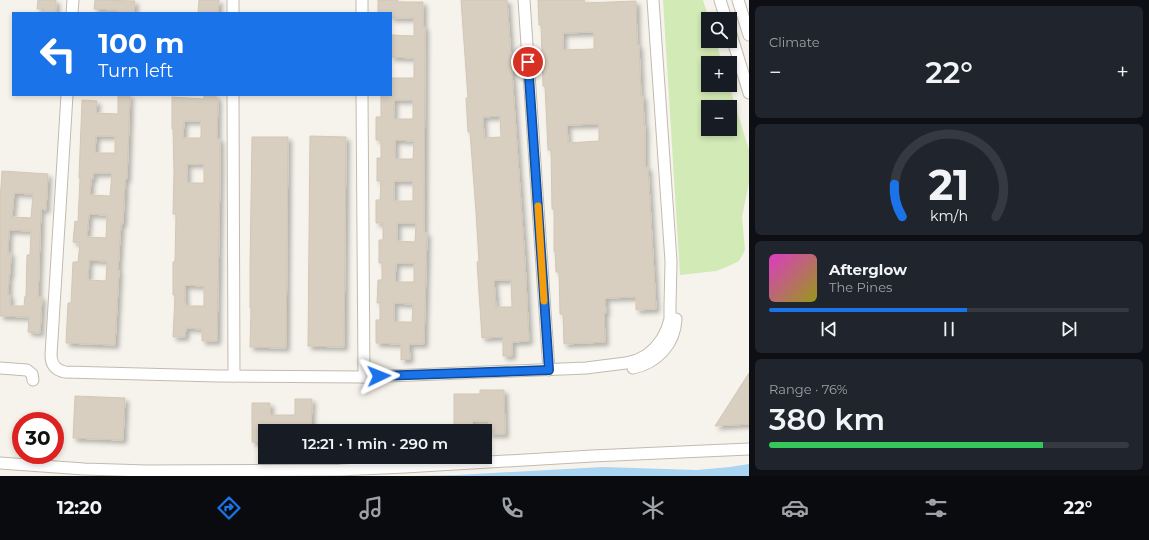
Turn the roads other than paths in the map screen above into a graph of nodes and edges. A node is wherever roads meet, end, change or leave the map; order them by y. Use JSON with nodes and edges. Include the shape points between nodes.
{"nodes":[{"id":1,"x":73,"y":0,"type":"edge"},
{"id":2,"x":233,"y":0,"type":"edge"},
{"id":3,"x":362,"y":0,"type":"edge"},
{"id":4,"x":524,"y":0,"type":"edge"},
{"id":5,"x":653,"y":0,"type":"edge"},
{"id":6,"x":720,"y":0,"type":"edge"},
{"id":7,"x":738,"y":0,"type":"edge"},
{"id":8,"x":72,"y":12,"type":"edge"},
{"id":9,"x":233,"y":12,"type":"edge"},
{"id":10,"x":362,"y":12,"type":"edge"},
{"id":11,"x":724,"y":12,"type":"edge"},
{"id":12,"x":747,"y":23,"type":"edge"},
{"id":13,"x":749,"y":35,"type":"edge"},
{"id":14,"x":735,"y":48,"type":"edge"},
{"id":15,"x":749,"y":93,"type":"edge"},
{"id":16,"x":67,"y":96,"type":"edge"},
{"id":17,"x":233,"y":96,"type":"edge"},
{"id":18,"x":362,"y":96,"type":"edge"},
{"id":19,"x":0,"y":368,"type":"edge"},
{"id":20,"x":549,"y":370,"type":"junction"},
{"id":21,"x":234,"y":376,"type":"junction"},
{"id":22,"x":364,"y":377,"type":"junction"},
{"id":23,"x":33,"y":380,"type":"dead end"},
{"id":24,"x":749,"y":449,"type":"edge"},
{"id":25,"x":0,"y":463,"type":"edge"}],
"edges":[{"from":1,"to":8,"type":"street"},
{"from":2,"to":9,"type":"street"},
{"from":3,"to":10,"type":"street"},
{"from":4,"to":20,"type":"street"},
{"from":5,"to":20,"type":"street","via":[[670,261],[670,319],[662,339],[655,348],[642,357],[626,363]]},
{"from":6,"to":11,"type":"street"},
{"from":7,"to":12,"type":"street"},
{"from":12,"to":13,"type":"street"},
{"from":14,"to":15,"type":"street"},
{"from":16,"to":21,"type":"street","via":[[51,355],[53,366],[65,372]]},
{"from":17,"to":21,"type":"street"},
{"from":18,"to":22,"type":"street"},
{"from":19,"to":23,"type":"street","via":[[27,370],[32,374]]},
{"from":20,"to":22,"type":"street"},
{"from":21,"to":22,"type":"street"},
{"from":24,"to":25,"type":"street","via":[[340,470],[147,471]]}]}
